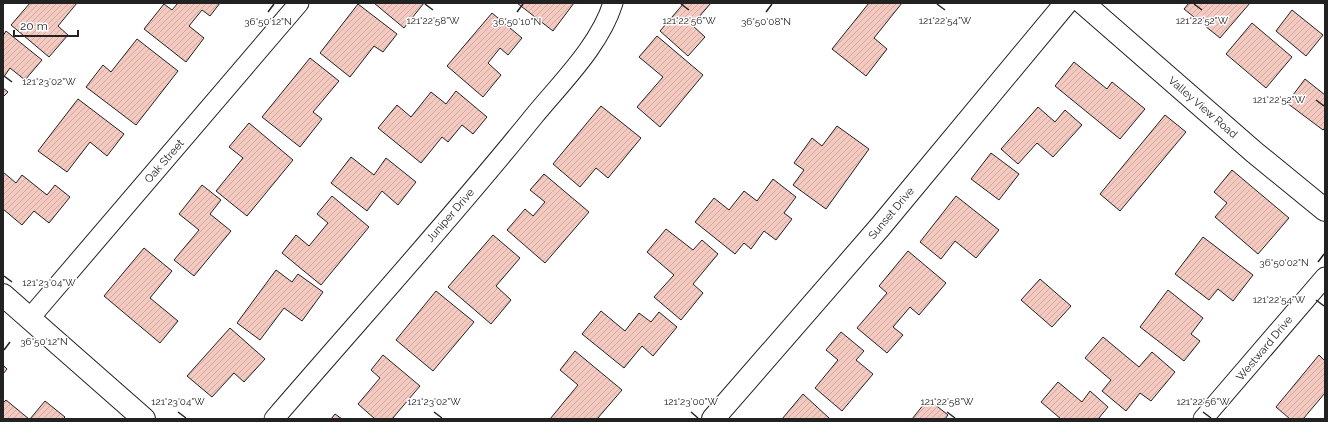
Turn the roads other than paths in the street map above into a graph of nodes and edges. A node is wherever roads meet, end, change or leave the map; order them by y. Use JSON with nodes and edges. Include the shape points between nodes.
{"nodes":[{"id":1,"x":300,"y":3,"type":"edge"},
{"id":2,"x":613,"y":3,"type":"edge"},
{"id":3,"x":1066,"y":3,"type":"edge"},
{"id":4,"x":1083,"y":3,"type":"edge"},
{"id":5,"x":1325,"y":210,"type":"edge"},
{"id":6,"x":1325,"y":276,"type":"edge"},
{"id":7,"x":3,"y":295,"type":"edge"},
{"id":8,"x":30,"y":319,"type":"junction"},
{"id":9,"x":144,"y":419,"type":"edge"},
{"id":10,"x":274,"y":419,"type":"edge"},
{"id":11,"x":712,"y":419,"type":"edge"},
{"id":12,"x":1203,"y":419,"type":"edge"}],
"edges":[{"from":1,"to":8,"type":"street","name":"Oak Street"},
{"from":2,"to":10,"type":"street","name":"Juniper Drive","via":[[609,18],[594,43],[526,126]]},
{"from":3,"to":11,"type":"street","name":"Sunset Drive","via":[[880,227]]},
{"from":4,"to":5,"type":"street","name":"Valley View Road","via":[[1254,152]]},
{"from":6,"to":12,"type":"street","name":"Westward Drive"},
{"from":7,"to":8,"type":"street"},
{"from":8,"to":9,"type":"street"}]}
